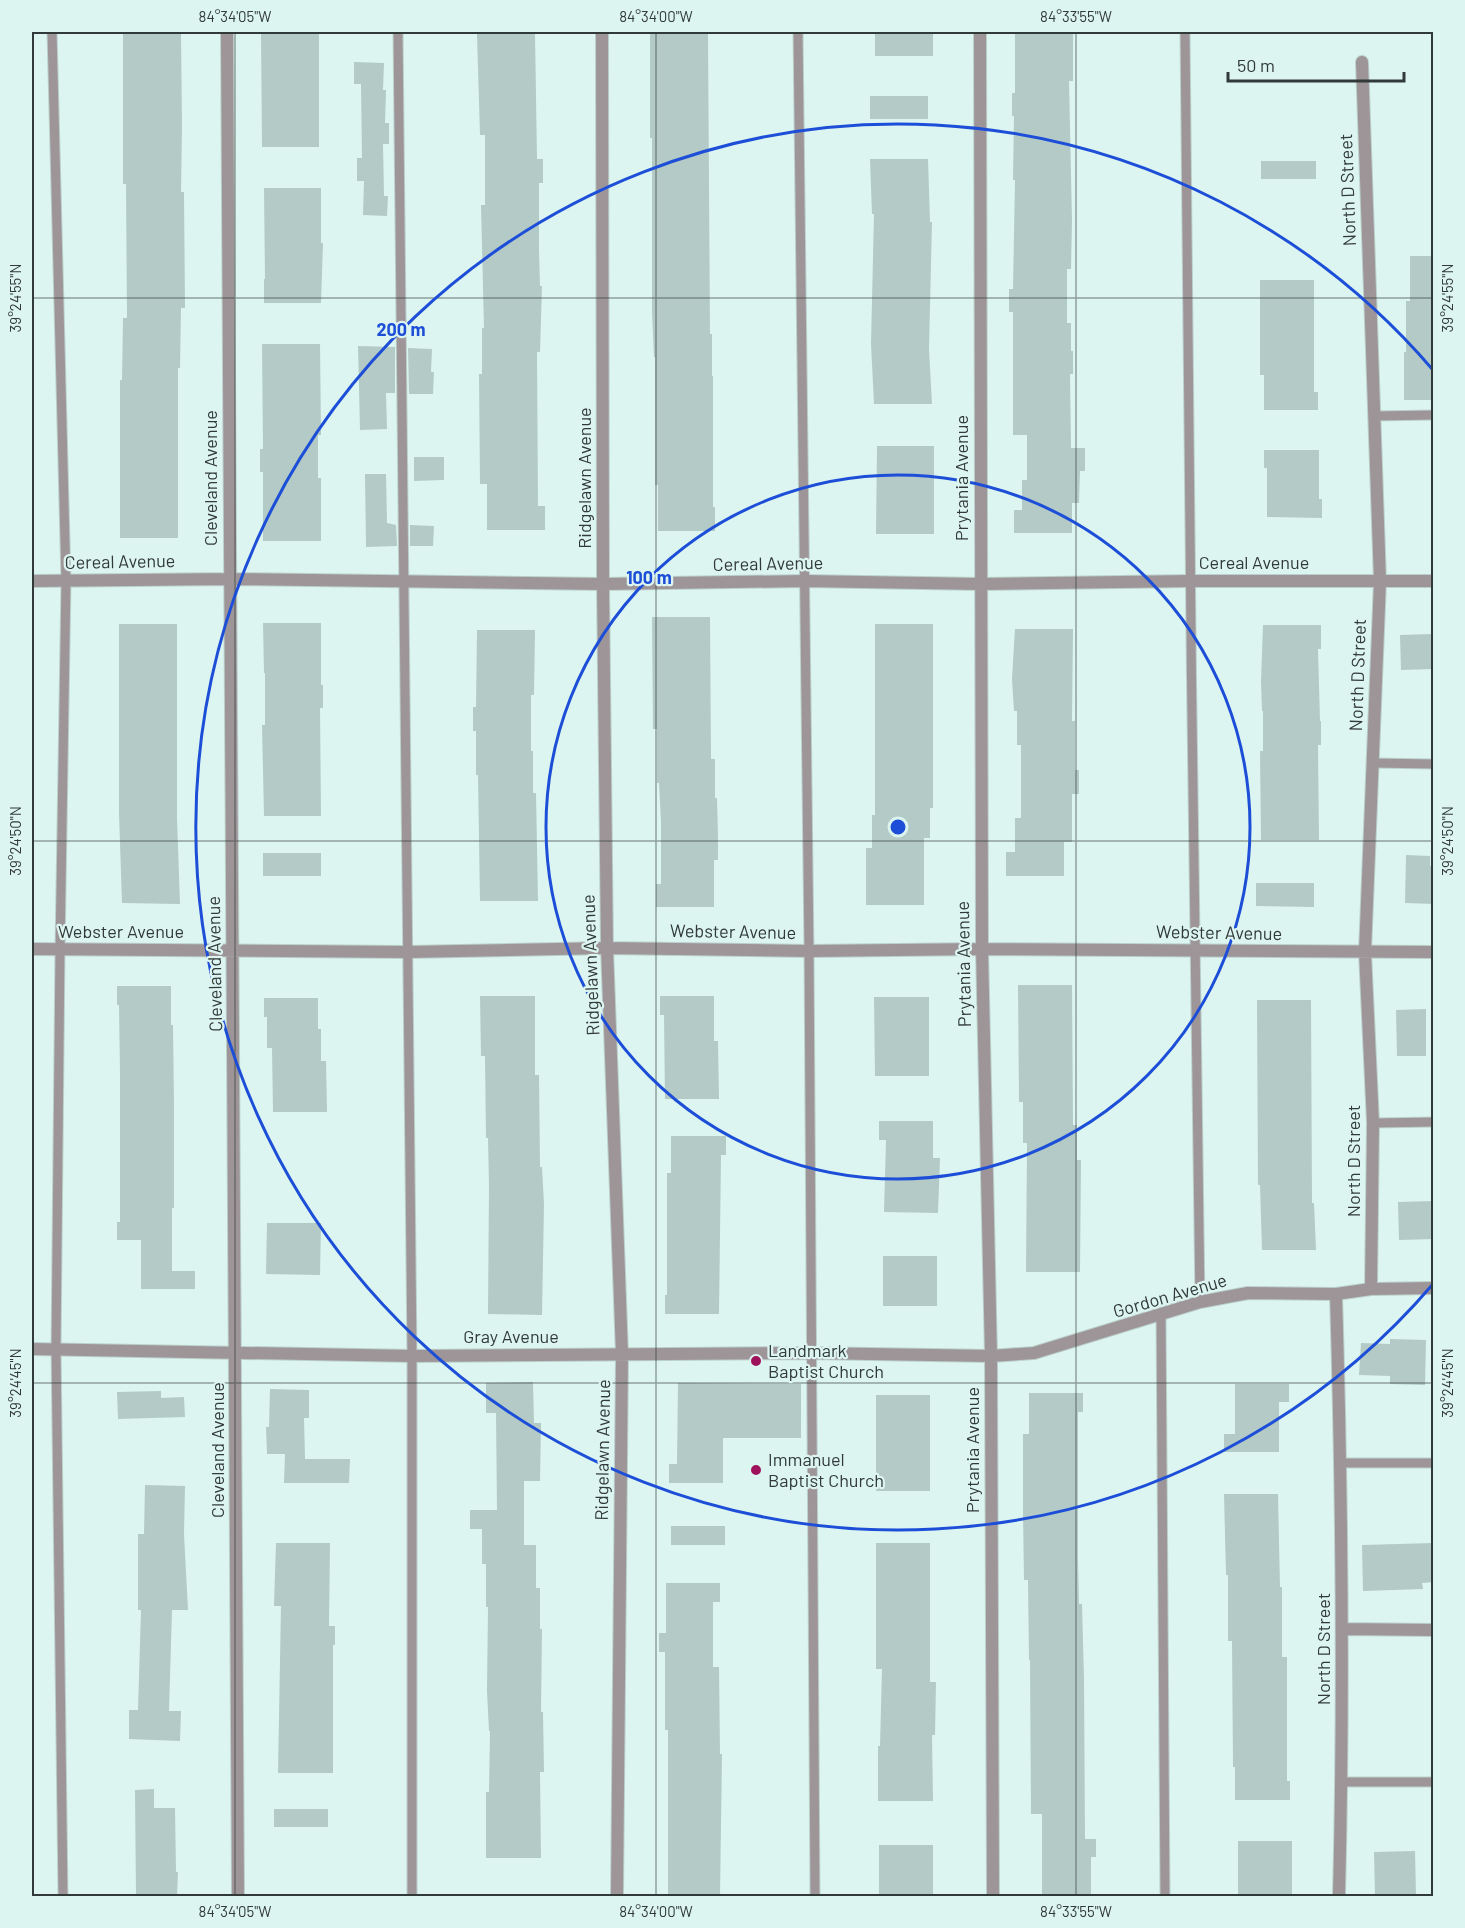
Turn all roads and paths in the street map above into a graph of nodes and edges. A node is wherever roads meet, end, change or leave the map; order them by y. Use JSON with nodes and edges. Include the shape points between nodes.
{"nodes":[{"id":1,"x":52,"y":32,"type":"edge"},
{"id":2,"x":227,"y":32,"type":"edge"},
{"id":3,"x":398,"y":32,"type":"edge"},
{"id":4,"x":602,"y":32,"type":"edge"},
{"id":5,"x":798,"y":32,"type":"edge"},
{"id":6,"x":980,"y":32,"type":"edge"},
{"id":7,"x":1185,"y":32,"type":"edge"},
{"id":8,"x":1362,"y":62,"type":"dead end"},
{"id":9,"x":1434,"y":415,"type":"edge"},
{"id":10,"x":1374,"y":416,"type":"junction"},
{"id":11,"x":230,"y":579,"type":"junction"},
{"id":12,"x":32,"y":581,"type":"edge"},
{"id":13,"x":66,"y":581,"type":"junction"},
{"id":14,"x":805,"y":581,"type":"junction"},
{"id":15,"x":1191,"y":581,"type":"junction"},
{"id":16,"x":1380,"y":581,"type":"junction"},
{"id":17,"x":1434,"y":581,"type":"edge"},
{"id":18,"x":404,"y":582,"type":"junction"},
{"id":19,"x":603,"y":584,"type":"junction"},
{"id":20,"x":980,"y":584,"type":"junction"},
{"id":21,"x":1373,"y":763,"type":"junction"},
{"id":22,"x":1434,"y":764,"type":"edge"},
{"id":23,"x":607,"y":948,"type":"junction"},
{"id":24,"x":32,"y":949,"type":"edge"},
{"id":25,"x":982,"y":949,"type":"junction"},
{"id":26,"x":60,"y":950,"type":"junction"},
{"id":27,"x":1193,"y":950,"type":"junction"},
{"id":28,"x":233,"y":951,"type":"junction"},
{"id":29,"x":809,"y":951,"type":"junction"},
{"id":30,"x":408,"y":952,"type":"junction"},
{"id":31,"x":1365,"y":952,"type":"junction"},
{"id":32,"x":1434,"y":952,"type":"edge"},
{"id":33,"x":1434,"y":1122,"type":"edge"},
{"id":34,"x":1373,"y":1123,"type":"junction"},
{"id":35,"x":1434,"y":1288,"type":"edge"},
{"id":36,"x":1371,"y":1289,"type":"junction"},
{"id":37,"x":1336,"y":1294,"type":"junction"},
{"id":38,"x":1200,"y":1302,"type":"junction"},
{"id":39,"x":1161,"y":1315,"type":"junction"},
{"id":40,"x":32,"y":1349,"type":"edge"},
{"id":41,"x":56,"y":1349,"type":"junction"},
{"id":42,"x":235,"y":1353,"type":"junction"},
{"id":43,"x":811,"y":1353,"type":"junction"},
{"id":44,"x":622,"y":1354,"type":"junction"},
{"id":45,"x":412,"y":1356,"type":"junction"},
{"id":46,"x":991,"y":1356,"type":"junction"},
{"id":47,"x":1341,"y":1463,"type":"junction"},
{"id":48,"x":1434,"y":1463,"type":"edge"},
{"id":49,"x":1342,"y":1629,"type":"junction"},
{"id":50,"x":1434,"y":1630,"type":"edge"},
{"id":51,"x":1342,"y":1782,"type":"junction"},
{"id":52,"x":1434,"y":1782,"type":"edge"},
{"id":53,"x":63,"y":1896,"type":"edge"},
{"id":54,"x":238,"y":1896,"type":"edge"},
{"id":55,"x":412,"y":1896,"type":"edge"},
{"id":56,"x":617,"y":1896,"type":"edge"},
{"id":57,"x":815,"y":1896,"type":"edge"},
{"id":58,"x":993,"y":1896,"type":"edge"},
{"id":59,"x":1165,"y":1896,"type":"edge"},
{"id":60,"x":1339,"y":1896,"type":"edge"}],
"edges":[{"from":1,"to":13,"type":"lane"},
{"from":2,"to":11,"type":"street","name":"Cleveland Avenue"},
{"from":3,"to":18,"type":"lane"},
{"from":4,"to":19,"type":"street","name":"Ridgelawn Avenue"},
{"from":5,"to":14,"type":"lane"},
{"from":6,"to":20,"type":"street","name":"Prytania Avenue"},
{"from":7,"to":15,"type":"lane"},
{"from":8,"to":10,"type":"street","name":"North D Street"},
{"from":9,"to":10,"type":"lane"},
{"from":10,"to":16,"type":"street","name":"North D Street"},
{"from":11,"to":13,"type":"street","name":"Cereal Avenue"},
{"from":11,"to":18,"type":"street","name":"Cereal Avenue"},
{"from":11,"to":28,"type":"street","name":"Cleveland Avenue"},
{"from":12,"to":13,"type":"street","name":"Cereal Avenue"},
{"from":13,"to":26,"type":"lane"},
{"from":14,"to":19,"type":"street","name":"Cereal Avenue"},
{"from":14,"to":20,"type":"street","name":"Cereal Avenue"},
{"from":14,"to":29,"type":"lane"},
{"from":15,"to":16,"type":"street","name":"Cereal Avenue"},
{"from":15,"to":20,"type":"street","name":"Cereal Avenue"},
{"from":15,"to":27,"type":"lane"},
{"from":16,"to":17,"type":"street","name":"Cereal Avenue"},
{"from":16,"to":21,"type":"street","name":"North D Street"},
{"from":18,"to":19,"type":"street","name":"Cereal Avenue"},
{"from":18,"to":30,"type":"lane"},
{"from":19,"to":23,"type":"street","name":"Ridgelawn Avenue"},
{"from":20,"to":25,"type":"street","name":"Prytania Avenue"},
{"from":21,"to":22,"type":"lane"},
{"from":21,"to":31,"type":"street","name":"North D Street"},
{"from":23,"to":29,"type":"street","name":"Webster Avenue"},
{"from":23,"to":30,"type":"street","name":"Webster Avenue"},
{"from":23,"to":44,"type":"street","name":"Ridgelawn Avenue"},
{"from":24,"to":26,"type":"street","name":"Webster Avenue"},
{"from":25,"to":27,"type":"street","name":"Webster Avenue"},
{"from":25,"to":29,"type":"street","name":"Webster Avenue"},
{"from":25,"to":46,"type":"street","name":"Prytania Avenue"},
{"from":26,"to":28,"type":"street","name":"Webster Avenue"},
{"from":26,"to":41,"type":"lane"},
{"from":27,"to":31,"type":"street","name":"Webster Avenue"},
{"from":27,"to":38,"type":"lane"},
{"from":28,"to":30,"type":"street","name":"Webster Avenue"},
{"from":28,"to":42,"type":"street","name":"Cleveland Avenue"},
{"from":29,"to":43,"type":"lane"},
{"from":30,"to":45,"type":"lane"},
{"from":31,"to":32,"type":"street","name":"Webster Avenue"},
{"from":31,"to":34,"type":"street","name":"North D Street"},
{"from":33,"to":34,"type":"lane"},
{"from":34,"to":36,"type":"street","name":"North D Street"},
{"from":35,"to":36,"type":"street","name":"Gordon Avenue"},
{"from":36,"to":37,"type":"street","name":"Gordon Avenue"},
{"from":37,"to":38,"type":"street","name":"Gordon Avenue","via":[[1248,1293]]},
{"from":37,"to":47,"type":"street","name":"North D Street"},
{"from":38,"to":39,"type":"street","name":"Gordon Avenue"},
{"from":39,"to":46,"type":"street","name":"Gordon Avenue","via":[[1034,1353]]},
{"from":39,"to":59,"type":"lane"},
{"from":40,"to":41,"type":"street","name":"Gray Avenue"},
{"from":41,"to":42,"type":"street","name":"Gray Avenue"},
{"from":41,"to":53,"type":"lane"},
{"from":42,"to":45,"type":"street","name":"Gray Avenue"},
{"from":42,"to":54,"type":"street","name":"Cleveland Avenue"},
{"from":43,"to":44,"type":"street","name":"Gray Avenue"},
{"from":43,"to":46,"type":"street","name":"Gray Avenue"},
{"from":43,"to":57,"type":"lane"},
{"from":44,"to":45,"type":"street","name":"Gray Avenue"},
{"from":44,"to":56,"type":"street","name":"Ridgelawn Avenue"},
{"from":45,"to":55,"type":"lane"},
{"from":46,"to":58,"type":"street","name":"Prytania Avenue"},
{"from":47,"to":48,"type":"lane"},
{"from":47,"to":49,"type":"street","name":"North D Street"},
{"from":49,"to":50,"type":"street"},
{"from":49,"to":51,"type":"street","name":"North D Street"},
{"from":51,"to":52,"type":"lane"},
{"from":51,"to":60,"type":"street","name":"North D Street"}]}
